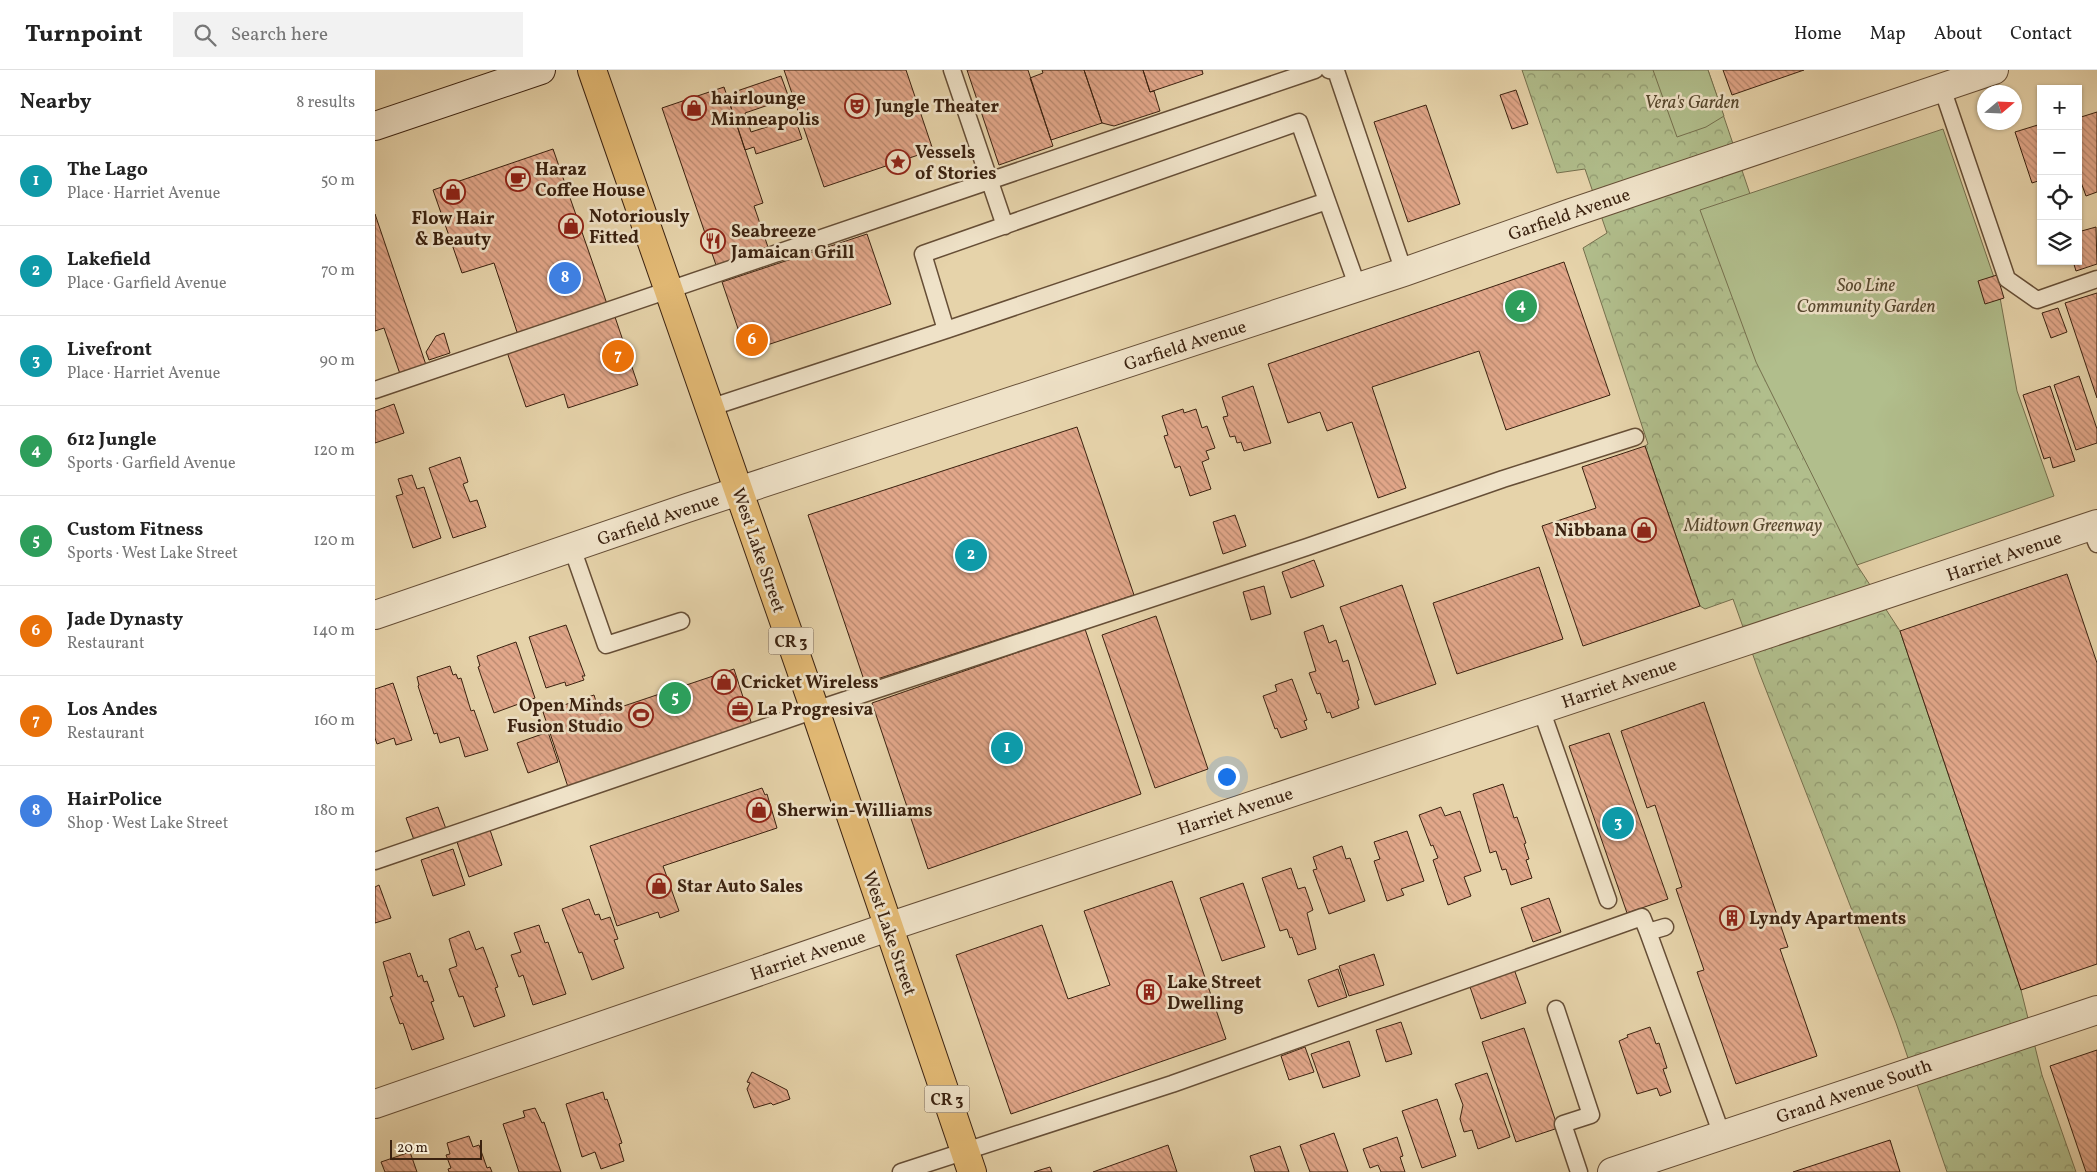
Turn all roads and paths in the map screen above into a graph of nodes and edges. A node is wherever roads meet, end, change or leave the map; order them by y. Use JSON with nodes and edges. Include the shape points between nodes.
{"nodes":[{"id":1,"x":541,"y":70,"type":"edge"},
{"id":2,"x":593,"y":70,"type":"edge"},
{"id":3,"x":953,"y":70,"type":"edge"},
{"id":4,"x":1315,"y":70,"type":"edge"},
{"id":5,"x":1329,"y":70,"type":"edge"},
{"id":6,"x":1977,"y":73,"type":"edge"},
{"id":7,"x":1942,"y":88,"type":"junction"},
{"id":8,"x":375,"y":126,"type":"edge"},
{"id":9,"x":988,"y":181,"type":"junction"},
{"id":10,"x":1327,"y":201,"type":"junction"},
{"id":11,"x":1005,"y":226,"type":"junction"},
{"id":12,"x":1404,"y":272,"type":"junction"},
{"id":13,"x":2097,"y":279,"type":"edge"},
{"id":14,"x":1358,"y":288,"type":"junction"},
{"id":15,"x":669,"y":291,"type":"junction"},
{"id":16,"x":947,"y":330,"type":"junction"},
{"id":17,"x":375,"y":390,"type":"edge"},
{"id":18,"x":709,"y":408,"type":"junction"},
{"id":19,"x":1635,"y":437,"type":"dead end"},
{"id":20,"x":739,"y":491,"type":"junction"},
{"id":21,"x":2095,"y":532,"type":"edge"},
{"id":22,"x":572,"y":548,"type":"junction"},
{"id":23,"x":375,"y":615,"type":"edge"},
{"id":24,"x":681,"y":621,"type":"dead end"},
{"id":25,"x":1541,"y":709,"type":"junction"},
{"id":26,"x":815,"y":710,"type":"junction"},
{"id":27,"x":375,"y":861,"type":"edge"},
{"id":28,"x":1608,"y":900,"type":"dead end"},
{"id":29,"x":888,"y":927,"type":"junction"},
{"id":30,"x":1665,"y":927,"type":"dead end"},
{"id":31,"x":1648,"y":932,"type":"junction"},
{"id":32,"x":1556,"y":1009,"type":"dead end"},
{"id":33,"x":2097,"y":1010,"type":"edge"},
{"id":34,"x":375,"y":1104,"type":"edge"},
{"id":35,"x":1722,"y":1135,"type":"junction"},
{"id":36,"x":968,"y":1161,"type":"edge"},
{"id":37,"x":901,"y":1172,"type":"edge"},
{"id":38,"x":1579,"y":1172,"type":"edge"},
{"id":39,"x":1611,"y":1172,"type":"edge"}],
"edges":[{"from":1,"to":8,"type":"street"},
{"from":2,"to":15,"type":"main road","name":"West Lake Street","number":"CR 3"},
{"from":3,"to":9,"type":"lane"},
{"from":4,"to":9,"type":"lane"},
{"from":5,"to":12,"type":"lane","via":[[1336,71]]},
{"from":6,"to":7,"type":"street","name":"Garfield Avenue"},
{"from":7,"to":12,"type":"street","name":"Garfield Avenue"},
{"from":7,"to":13,"type":"lane","via":[[2007,279],[2037,300]]},
{"from":9,"to":11,"type":"lane"},
{"from":9,"to":15,"type":"lane"},
{"from":10,"to":11,"type":"lane","via":[[1299,122]]},
{"from":10,"to":14,"type":"lane"},
{"from":10,"to":16,"type":"lane"},
{"from":11,"to":16,"type":"lane","via":[[923,254]]},
{"from":12,"to":14,"type":"street","name":"Garfield Avenue"},
{"from":14,"to":20,"type":"street","name":"Garfield Avenue"},
{"from":15,"to":17,"type":"lane"},
{"from":15,"to":18,"type":"main road","name":"West Lake Street","number":"CR 3"},
{"from":16,"to":18,"type":"lane"},
{"from":18,"to":20,"type":"main road","name":"West Lake Street","number":"CR 3"},
{"from":19,"to":26,"type":"lane"},
{"from":20,"to":22,"type":"street","name":"Garfield Avenue"},
{"from":20,"to":26,"type":"main road","name":"West Lake Street","number":"CR 3"},
{"from":21,"to":25,"type":"street","name":"Harriet Avenue","via":[[1888,595]]},
{"from":22,"to":23,"type":"street","name":"Garfield Avenue"},
{"from":22,"to":24,"type":"lane","via":[[606,645]]},
{"from":25,"to":28,"type":"lane"},
{"from":25,"to":29,"type":"street","name":"Harriet Avenue"},
{"from":26,"to":27,"type":"lane"},
{"from":26,"to":29,"type":"main road","name":"West Lake Street","number":"CR 3"},
{"from":29,"to":34,"type":"street","name":"Harriet Avenue"},
{"from":29,"to":36,"type":"main road","name":"West Lake Street","number":"CR 3"},
{"from":30,"to":31,"type":"lane"},
{"from":31,"to":35,"type":"lane"},
{"from":31,"to":36,"type":"lane","via":[[1643,916],[1172,1084]]},
{"from":32,"to":38,"type":"lane","via":[[1591,1115],[1563,1124]]},
{"from":33,"to":35,"type":"street","name":"Grand Avenue South"},
{"from":35,"to":39,"type":"street","name":"Grand Avenue South"},
{"from":36,"to":37,"type":"lane"}]}
